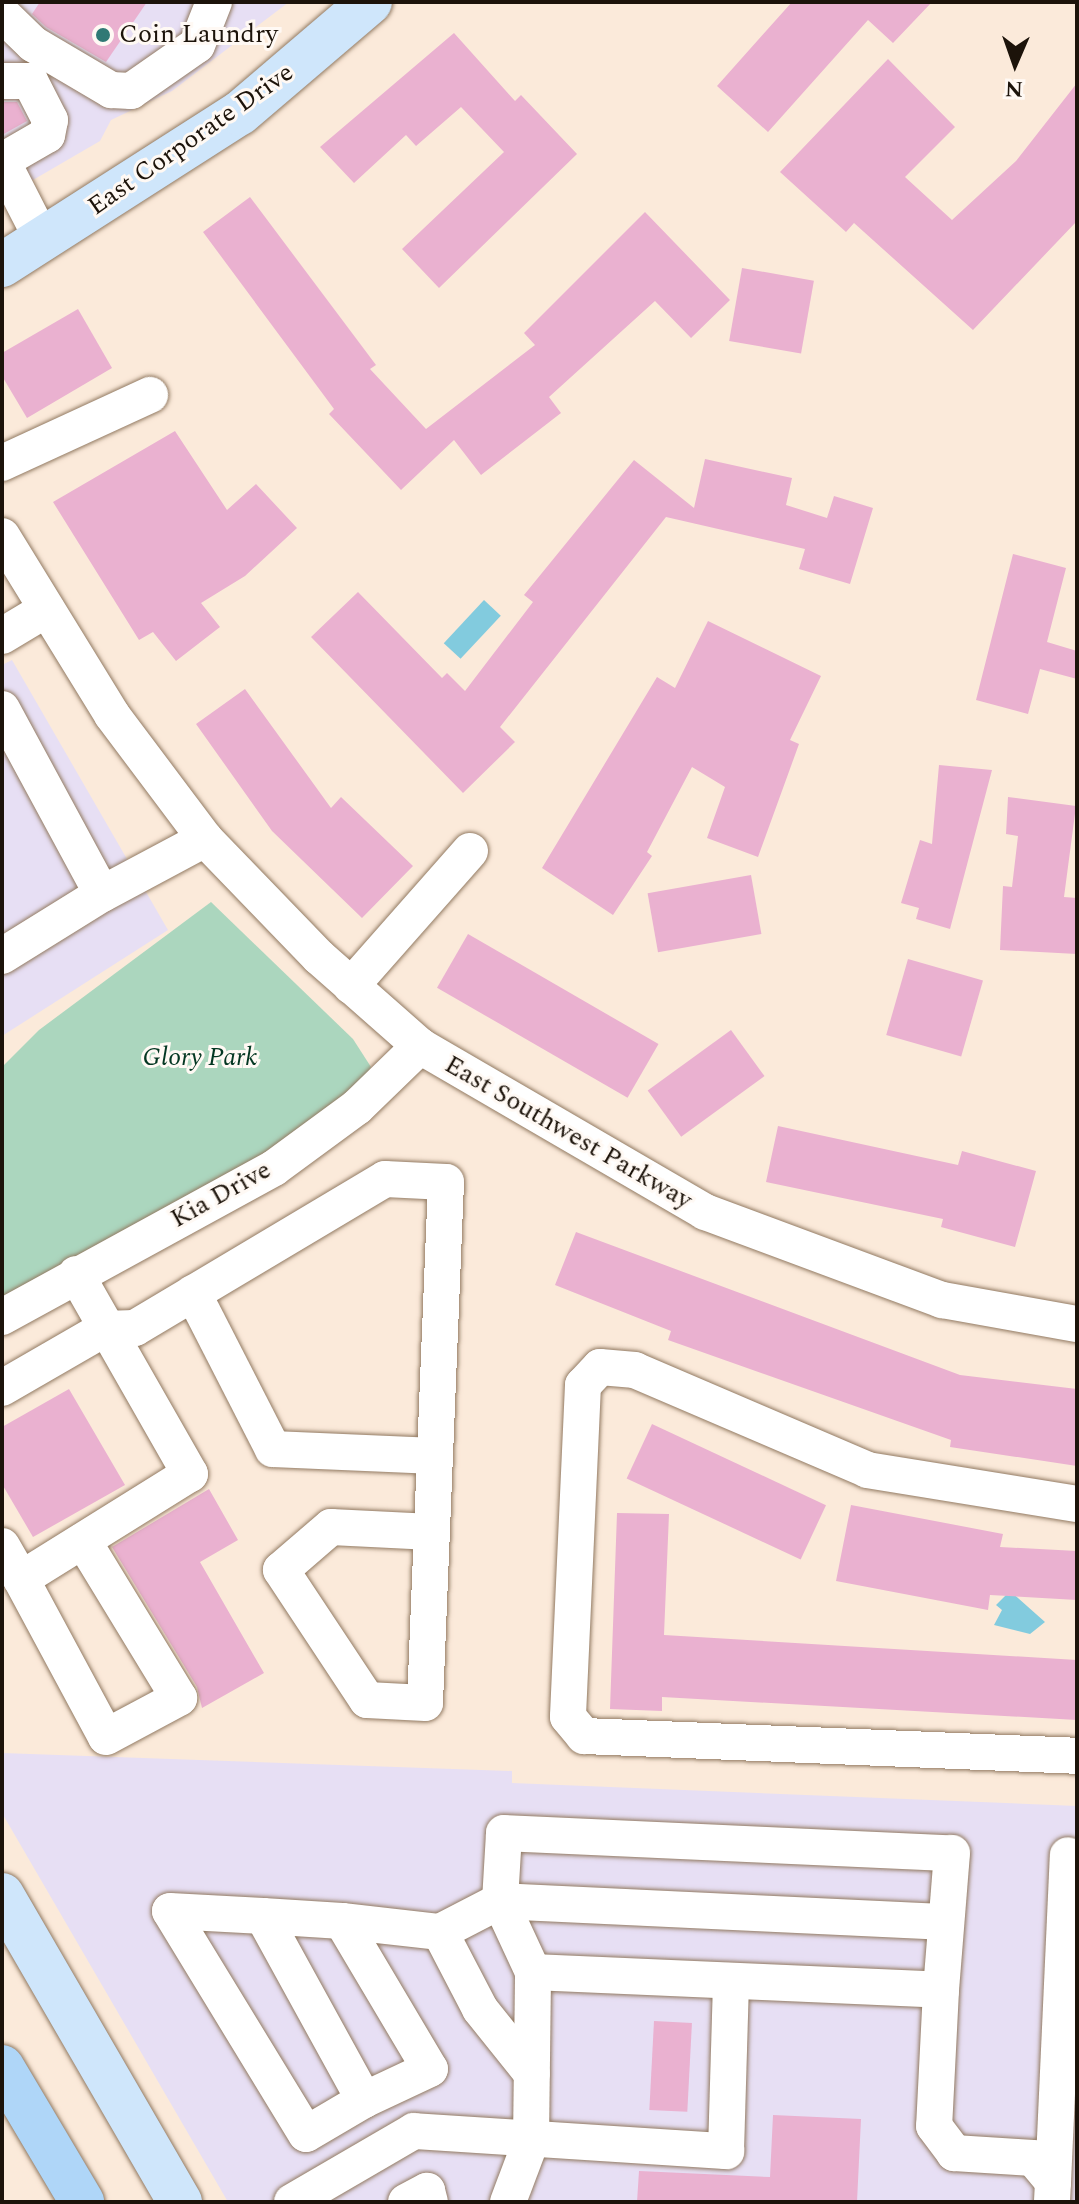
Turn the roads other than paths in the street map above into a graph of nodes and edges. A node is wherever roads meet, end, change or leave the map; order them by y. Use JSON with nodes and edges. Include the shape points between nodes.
{"nodes":[{"id":1,"x":214,"y":2,"type":"edge"},
{"id":2,"x":370,"y":2,"type":"edge"},
{"id":3,"x":2,"y":14,"type":"edge"},
{"id":4,"x":2,"y":81,"type":"edge"},
{"id":5,"x":2,"y":161,"type":"edge"},
{"id":6,"x":43,"y":241,"type":"junction"},
{"id":7,"x":2,"y":265,"type":"edge"},
{"id":8,"x":150,"y":395,"type":"dead end"},
{"id":9,"x":2,"y":463,"type":"edge"},
{"id":10,"x":2,"y":536,"type":"edge"},
{"id":11,"x":47,"y":609,"type":"junction"},
{"id":12,"x":4,"y":629,"type":"edge"},
{"id":13,"x":2,"y":709,"type":"edge"},
{"id":14,"x":205,"y":839,"type":"junction"},
{"id":15,"x":470,"y":851,"type":"dead end"},
{"id":16,"x":102,"y":894,"type":"junction"},
{"id":17,"x":2,"y":956,"type":"edge"},
{"id":18,"x":351,"y":986,"type":"junction"},
{"id":19,"x":420,"y":1046,"type":"junction"},
{"id":20,"x":82,"y":1271,"type":"junction"},
{"id":21,"x":193,"y":1293,"type":"junction"},
{"id":22,"x":2,"y":1317,"type":"edge"},
{"id":23,"x":1077,"y":1324,"type":"edge"},
{"id":24,"x":104,"y":1329,"type":"junction"},
{"id":25,"x":2,"y":1388,"type":"edge"},
{"id":26,"x":435,"y":1456,"type":"junction"},
{"id":27,"x":1077,"y":1504,"type":"edge"},
{"id":28,"x":432,"y":1532,"type":"junction"},
{"id":29,"x":83,"y":1541,"type":"junction"},
{"id":30,"x":2,"y":1546,"type":"edge"},
{"id":31,"x":21,"y":1579,"type":"junction"},
{"id":32,"x":1077,"y":1756,"type":"edge"},
{"id":33,"x":1068,"y":1855,"type":"dead end"},
{"id":34,"x":2,"y":1895,"type":"edge"},
{"id":35,"x":500,"y":1901,"type":"junction"},
{"id":36,"x":263,"y":1916,"type":"junction"},
{"id":37,"x":342,"y":1921,"type":"junction"},
{"id":38,"x":946,"y":1922,"type":"junction"},
{"id":39,"x":440,"y":1932,"type":"junction"},
{"id":40,"x":533,"y":1972,"type":"junction"},
{"id":41,"x":731,"y":1981,"type":"junction"},
{"id":42,"x":941,"y":1990,"type":"junction"},
{"id":43,"x":2,"y":2067,"type":"edge"},
{"id":44,"x":532,"y":2074,"type":"junction"},
{"id":45,"x":364,"y":2100,"type":"junction"},
{"id":46,"x":2,"y":2119,"type":"edge"},
{"id":47,"x":531,"y":2141,"type":"junction"},
{"id":48,"x":1052,"y":2192,"type":"edge"},
{"id":49,"x":50,"y":2202,"type":"edge"},
{"id":50,"x":82,"y":2202,"type":"edge"},
{"id":51,"x":180,"y":2202,"type":"edge"},
{"id":52,"x":292,"y":2202,"type":"edge"},
{"id":53,"x":406,"y":2202,"type":"edge"},
{"id":54,"x":430,"y":2202,"type":"edge"},
{"id":55,"x":508,"y":2202,"type":"edge"}],
"edges":[{"from":1,"to":3,"type":"street","via":[[197,45],[131,91],[111,90],[33,44]]},
{"from":2,"to":6,"type":"main road","name":"East Corporate Drive","via":[[240,113]]},
{"from":4,"to":5,"type":"street","via":[[30,81],[50,120],[47,135]]},
{"from":5,"to":6,"type":"street"},
{"from":6,"to":7,"type":"main road","name":"East Corporate Drive"},
{"from":8,"to":9,"type":"street"},
{"from":10,"to":11,"type":"street","name":"East Southwest Parkway"},
{"from":11,"to":12,"type":"street"},
{"from":11,"to":14,"type":"street","name":"East Southwest Parkway","via":[[112,715]]},
{"from":13,"to":16,"type":"street"},
{"from":14,"to":16,"type":"street"},
{"from":14,"to":18,"type":"street","name":"East Southwest Parkway"},
{"from":15,"to":18,"type":"street"},
{"from":16,"to":17,"type":"street"},
{"from":18,"to":19,"type":"street","name":"East Southwest Parkway"},
{"from":19,"to":20,"type":"street","name":"Kia Drive","via":[[357,1107],[274,1168]]},
{"from":19,"to":23,"type":"street","name":"East Southwest Parkway","via":[[595,1153],[733,1223],[942,1300]]},
{"from":20,"to":22,"type":"street","name":"Kia Drive"},
{"from":20,"to":24,"type":"street"},
{"from":21,"to":24,"type":"street","via":[[135,1328]]},
{"from":21,"to":26,"type":"street","via":[[273,1449]]},
{"from":21,"to":26,"type":"street","via":[[385,1179],[446,1182]]},
{"from":24,"to":25,"type":"street"},
{"from":24,"to":29,"type":"street","via":[[190,1474]]},
{"from":26,"to":28,"type":"street"},
{"from":27,"to":32,"type":"street","via":[[868,1470],[635,1370],[600,1367],[583,1385],[568,1717],[584,1736]]},
{"from":28,"to":28,"type":"street","via":[[425,1703],[367,1700],[281,1570],[331,1527]]},
{"from":29,"to":31,"type":"street"},
{"from":29,"to":31,"type":"street","via":[[179,1698],[106,1737]]},
{"from":30,"to":31,"type":"street"},
{"from":33,"to":48,"type":"street"},
{"from":34,"to":51,"type":"main road"},
{"from":35,"to":38,"type":"street"},
{"from":35,"to":38,"type":"street","via":[[504,1833],[952,1853]]},
{"from":35,"to":39,"type":"street"},
{"from":35,"to":40,"type":"street"},
{"from":36,"to":37,"type":"street"},
{"from":36,"to":45,"type":"street"},
{"from":36,"to":45,"type":"street","via":[[170,1911],[306,2134]]},
{"from":37,"to":39,"type":"street"},
{"from":37,"to":45,"type":"street","via":[[430,2069]]},
{"from":38,"to":42,"type":"street"},
{"from":39,"to":44,"type":"street","via":[[480,2009]]},
{"from":40,"to":41,"type":"street"},
{"from":40,"to":44,"type":"street"},
{"from":41,"to":42,"type":"street"},
{"from":41,"to":47,"type":"street","via":[[726,2151]]},
{"from":42,"to":48,"type":"street","via":[[934,2126],[954,2153],[1033,2158]]},
{"from":43,"to":50,"type":"highway"},
{"from":44,"to":47,"type":"street"},
{"from":46,"to":49,"type":"highway"},
{"from":47,"to":52,"type":"street","via":[[414,2131]]},
{"from":47,"to":55,"type":"street"},
{"from":53,"to":54,"type":"street","via":[[427,2191]]}]}
